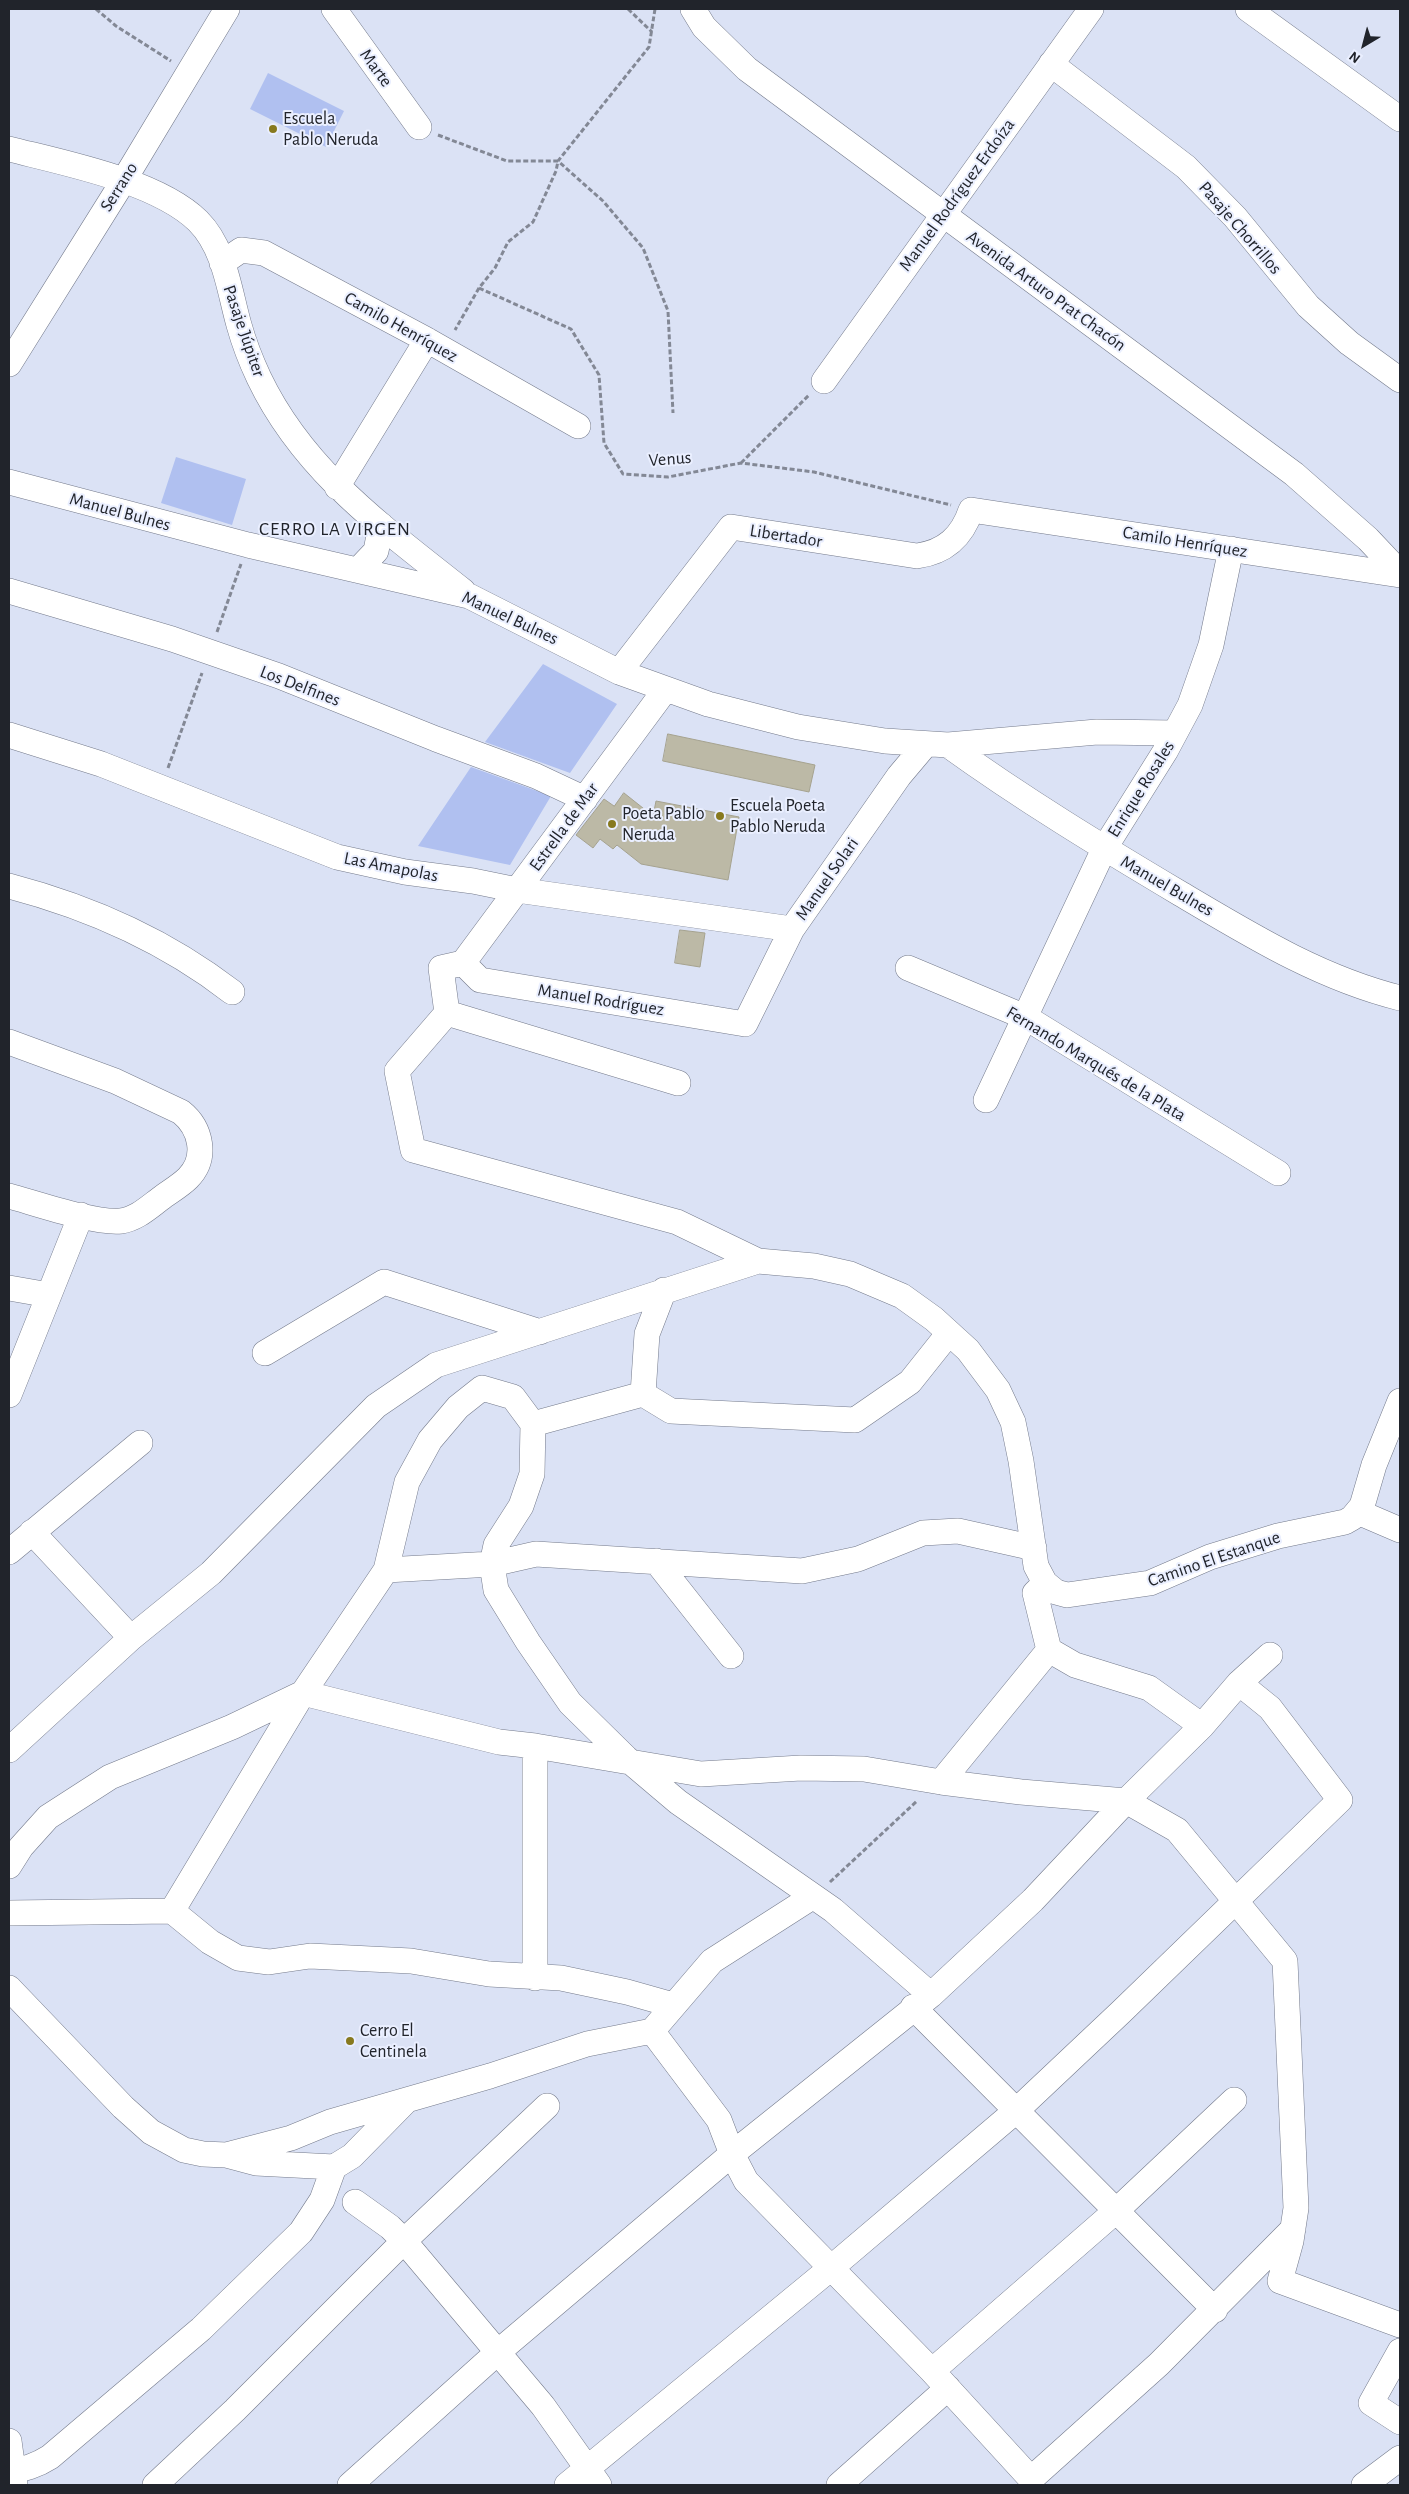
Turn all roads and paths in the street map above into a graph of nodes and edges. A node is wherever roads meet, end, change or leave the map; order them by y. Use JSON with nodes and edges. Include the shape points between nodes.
{"nodes":[{"id":1,"x":96,"y":9,"type":"edge"},
{"id":2,"x":227,"y":9,"type":"edge"},
{"id":3,"x":334,"y":9,"type":"edge"},
{"id":4,"x":628,"y":9,"type":"edge"},
{"id":5,"x":655,"y":9,"type":"edge"},
{"id":6,"x":693,"y":9,"type":"edge"},
{"id":7,"x":1091,"y":9,"type":"edge"},
{"id":8,"x":1248,"y":9,"type":"edge"},
{"id":9,"x":653,"y":33,"type":"junction"},
{"id":10,"x":1051,"y":64,"type":"junction"},
{"id":11,"x":189,"y":72,"type":"junction"},
{"id":12,"x":1397,"y":111,"type":"edge"},
{"id":13,"x":419,"y":127,"type":"joint"},
{"id":14,"x":9,"y":149,"type":"edge"},
{"id":15,"x":558,"y":161,"type":"junction"},
{"id":16,"x":124,"y":180,"type":"junction"},
{"id":17,"x":943,"y":214,"type":"junction"},
{"id":18,"x":222,"y":263,"type":"junction"},
{"id":19,"x":479,"y":288,"type":"junction"},
{"id":20,"x":436,"y":345,"type":"junction"},
{"id":21,"x":10,"y":361,"type":"edge"},
{"id":22,"x":1400,"y":380,"type":"edge"},
{"id":23,"x":824,"y":381,"type":"joint"},
{"id":24,"x":672,"y":413,"type":"dead end"},
{"id":25,"x":578,"y":426,"type":"dead end"},
{"id":26,"x":741,"y":463,"type":"junction"},
{"id":27,"x":9,"y":482,"type":"edge"},
{"id":28,"x":337,"y":487,"type":"junction"},
{"id":29,"x":971,"y":510,"type":"junction"},
{"id":30,"x":381,"y":525,"type":"junction"},
{"id":31,"x":1231,"y":549,"type":"junction"},
{"id":32,"x":358,"y":570,"type":"junction"},
{"id":33,"x":1400,"y":574,"type":"edge"},
{"id":34,"x":9,"y":590,"type":"edge"},
{"id":35,"x":469,"y":596,"type":"junction"},
{"id":36,"x":618,"y":672,"type":"junction"},
{"id":37,"x":665,"y":690,"type":"junction"},
{"id":38,"x":1175,"y":733,"type":"junction"},
{"id":39,"x":9,"y":735,"type":"edge"},
{"id":40,"x":937,"y":745,"type":"junction"},
{"id":41,"x":585,"y":799,"type":"junction"},
{"id":42,"x":1104,"y":849,"type":"junction"},
{"id":43,"x":9,"y":886,"type":"edge"},
{"id":44,"x":517,"y":890,"type":"junction"},
{"id":45,"x":792,"y":929,"type":"junction"},
{"id":46,"x":463,"y":964,"type":"junction"},
{"id":47,"x":908,"y":968,"type":"dead end"},
{"id":48,"x":232,"y":992,"type":"dead end"},
{"id":49,"x":1400,"y":998,"type":"edge"},
{"id":50,"x":447,"y":1013,"type":"junction"},
{"id":51,"x":1025,"y":1017,"type":"junction"},
{"id":52,"x":746,"y":1024,"type":"joint"},
{"id":53,"x":9,"y":1042,"type":"edge"},
{"id":54,"x":678,"y":1083,"type":"dead end"},
{"id":55,"x":986,"y":1100,"type":"dead end"},
{"id":56,"x":1278,"y":1173,"type":"dead end"},
{"id":57,"x":9,"y":1196,"type":"edge"},
{"id":58,"x":81,"y":1215,"type":"junction"},
{"id":59,"x":758,"y":1260,"type":"junction"},
{"id":60,"x":9,"y":1288,"type":"edge"},
{"id":61,"x":664,"y":1290,"type":"junction"},
{"id":62,"x":49,"y":1294,"type":"junction"},
{"id":63,"x":540,"y":1332,"type":"junction"},
{"id":64,"x":949,"y":1333,"type":"junction"},
{"id":65,"x":265,"y":1353,"type":"dead end"},
{"id":66,"x":643,"y":1394,"type":"junction"},
{"id":67,"x":9,"y":1395,"type":"edge"},
{"id":68,"x":1400,"y":1401,"type":"edge"},
{"id":69,"x":533,"y":1424,"type":"junction"},
{"id":70,"x":140,"y":1443,"type":"dead end"},
{"id":71,"x":1358,"y":1512,"type":"junction"},
{"id":72,"x":1400,"y":1530,"type":"edge"},
{"id":73,"x":32,"y":1532,"type":"junction"},
{"id":74,"x":1034,"y":1548,"type":"junction"},
{"id":75,"x":9,"y":1552,"type":"edge"},
{"id":76,"x":656,"y":1562,"type":"junction"},
{"id":77,"x":492,"y":1564,"type":"junction"},
{"id":78,"x":386,"y":1570,"type":"junction"},
{"id":79,"x":1045,"y":1582,"type":"junction"},
{"id":80,"x":131,"y":1638,"type":"junction"},
{"id":81,"x":1049,"y":1650,"type":"junction"},
{"id":82,"x":1270,"y":1655,"type":"dead end"},
{"id":83,"x":731,"y":1656,"type":"dead end"},
{"id":84,"x":1239,"y":1683,"type":"junction"},
{"id":85,"x":303,"y":1693,"type":"junction"},
{"id":86,"x":1202,"y":1726,"type":"junction"},
{"id":87,"x":535,"y":1746,"type":"junction"},
{"id":88,"x":9,"y":1750,"type":"edge"},
{"id":89,"x":632,"y":1763,"type":"junction"},
{"id":90,"x":941,"y":1782,"type":"junction"},
{"id":91,"x":1126,"y":1801,"type":"junction"},
{"id":92,"x":9,"y":1866,"type":"edge"},
{"id":93,"x":812,"y":1897,"type":"junction"},
{"id":94,"x":1234,"y":1900,"type":"junction"},
{"id":95,"x":172,"y":1911,"type":"junction"},
{"id":96,"x":9,"y":1913,"type":"edge"},
{"id":97,"x":535,"y":1978,"type":"junction"},
{"id":98,"x":9,"y":1988,"type":"edge"},
{"id":99,"x":922,"y":2001,"type":"junction"},
{"id":100,"x":673,"y":2004,"type":"junction"},
{"id":101,"x":652,"y":2031,"type":"junction"},
{"id":102,"x":1234,"y":2100,"type":"dead end"},
{"id":103,"x":404,"y":2103,"type":"junction"},
{"id":104,"x":547,"y":2106,"type":"dead end"},
{"id":105,"x":1017,"y":2110,"type":"junction"},
{"id":106,"x":732,"y":2154,"type":"junction"},
{"id":107,"x":226,"y":2155,"type":"junction"},
{"id":108,"x":334,"y":2167,"type":"junction"},
{"id":109,"x":355,"y":2202,"type":"dead end"},
{"id":110,"x":1117,"y":2210,"type":"junction"},
{"id":111,"x":1293,"y":2229,"type":"junction"},
{"id":112,"x":404,"y":2241,"type":"junction"},
{"id":113,"x":831,"y":2268,"type":"junction"},
{"id":114,"x":1215,"y":2310,"type":"junction"},
{"id":115,"x":1400,"y":2326,"type":"edge"},
{"id":116,"x":1400,"y":2351,"type":"edge"},
{"id":117,"x":498,"y":2352,"type":"junction"},
{"id":118,"x":940,"y":2379,"type":"junction"},
{"id":119,"x":1400,"y":2422,"type":"edge"},
{"id":120,"x":9,"y":2441,"type":"edge"},
{"id":121,"x":1400,"y":2458,"type":"edge"},
{"id":122,"x":13,"y":2475,"type":"edge"},
{"id":123,"x":593,"y":2476,"type":"edge"},
{"id":124,"x":155,"y":2485,"type":"edge"},
{"id":125,"x":350,"y":2485,"type":"edge"},
{"id":126,"x":567,"y":2485,"type":"edge"},
{"id":127,"x":839,"y":2485,"type":"edge"},
{"id":128,"x":1364,"y":2485,"type":"edge"}],
"edges":[{"from":1,"to":11,"type":"path","via":[[116,26]]},
{"from":2,"to":11,"type":"street","name":"Serrano"},
{"from":3,"to":13,"type":"street","name":"Marte"},
{"from":4,"to":9,"type":"path"},
{"from":5,"to":9,"type":"path"},
{"from":6,"to":17,"type":"street","name":"Avenida Arturo Prat Chacón","via":[[704,27],[747,69]]},
{"from":7,"to":10,"type":"street","name":"Manuel Rodríguez Erdoíza"},
{"from":8,"to":12,"type":"street"},
{"from":9,"to":15,"type":"path","via":[[639,62]]},
{"from":10,"to":17,"type":"street","name":"Manuel Rodríguez Erdoíza"},
{"from":10,"to":22,"type":"street","name":"Pasaje Chorrillos","via":[[1186,167],[1235,216],[1308,306],[1349,343]]},
{"from":11,"to":16,"type":"street","name":"Serrano"},
{"from":13,"to":15,"type":"path","via":[[507,161]]},
{"from":14,"to":16,"type":"street","name":"Pasaje Júpiter"},
{"from":15,"to":19,"type":"path","via":[[533,222],[508,242],[495,268]]},
{"from":15,"to":24,"type":"path","via":[[603,202],[643,248],[668,312]]},
{"from":16,"to":18,"type":"street","name":"Pasaje Júpiter","via":[[189,213],[213,241]]},
{"from":16,"to":21,"type":"street","name":"Serrano"},
{"from":17,"to":23,"type":"street","name":"Manuel Rodríguez Erdoíza"},
{"from":17,"to":33,"type":"street","name":"Avenida Arturo Prat Chacón","via":[[1294,474],[1368,539]]},
{"from":18,"to":20,"type":"street","name":"Camilo Henríquez","via":[[241,250],[264,253]]},
{"from":18,"to":28,"type":"street","name":"Pasaje Júpiter","via":[[239,326],[262,385],[300,446]]},
{"from":19,"to":20,"type":"path"},
{"from":19,"to":26,"type":"path","name":"Venus","via":[[571,330],[599,375],[604,443],[623,474],[668,477]]},
{"from":20,"to":25,"type":"street","name":"Camilo Henríquez"},
{"from":20,"to":28,"type":"street"},
{"from":23,"to":26,"type":"path"},
{"from":26,"to":29,"type":"path","name":"Venus","via":[[814,472]]},
{"from":27,"to":32,"type":"street","name":"Manuel Bulnes","via":[[248,545]]},
{"from":28,"to":30,"type":"street","name":"Pasaje Júpiter"},
{"from":29,"to":31,"type":"street","name":"Camilo Henríquez"},
{"from":29,"to":36,"type":"street","name":"Libertador","via":[[954,541],[937,552],[917,556],[732,527]]},
{"from":30,"to":32,"type":"street","via":[[376,551]]},
{"from":30,"to":35,"type":"street","name":"Pasaje Júpiter"},
{"from":31,"to":33,"type":"street","name":"Camilo Henríquez"},
{"from":31,"to":38,"type":"street","name":"Enrique Rosales","via":[[1211,645],[1196,690]]},
{"from":32,"to":35,"type":"street","name":"Manuel Bulnes"},
{"from":34,"to":41,"type":"street","name":"Los Delfines","via":[[172,639],[278,676],[536,776]]},
{"from":35,"to":36,"type":"street","name":"Manuel Bulnes"},
{"from":36,"to":37,"type":"street","name":"Manuel Bulnes"},
{"from":37,"to":40,"type":"street","name":"Manuel Bulnes","via":[[798,727],[876,740]]},
{"from":37,"to":41,"type":"street","name":"Estrella de Mar"},
{"from":38,"to":40,"type":"street","name":"Manuel Bulnes","via":[[1097,732]]},
{"from":38,"to":42,"type":"street","name":"Enrique Rosales"},
{"from":39,"to":44,"type":"street","name":"Las Amapolas","via":[[101,764],[337,856],[405,872]]},
{"from":40,"to":42,"type":"street","name":"Manuel Bulnes"},
{"from":40,"to":45,"type":"street","name":"Manuel Solari","via":[[899,776]]},
{"from":41,"to":44,"type":"street","name":"Estrella de Mar"},
{"from":42,"to":49,"type":"street","name":"Manuel Bulnes","via":[[1272,948],[1344,980]]},
{"from":42,"to":51,"type":"street","name":"Enrique Rosales"},
{"from":43,"to":48,"type":"street","via":[[90,913],[148,938],[197,966]]},
{"from":44,"to":45,"type":"street","name":"Las Amapolas"},
{"from":44,"to":46,"type":"street","name":"Estrella de Mar"},
{"from":45,"to":52,"type":"street","name":"Manuel Solari"},
{"from":46,"to":50,"type":"street","via":[[441,968]]},
{"from":46,"to":52,"type":"street","name":"Manuel Rodríguez","via":[[480,980]]},
{"from":47,"to":51,"type":"street","name":"Fernando Marqués de la Plata"},
{"from":50,"to":54,"type":"street"},
{"from":50,"to":59,"type":"street","via":[[398,1072],[413,1150],[677,1222]]},
{"from":51,"to":55,"type":"street","name":"Enrique Rosales"},
{"from":51,"to":56,"type":"street","name":"Fernando Marqués de la Plata"},
{"from":53,"to":58,"type":"street","via":[[173,1107],[188,1117],[197,1132],[200,1152],[194,1171],[136,1216],[111,1222]]},
{"from":57,"to":58,"type":"street"},
{"from":58,"to":62,"type":"street"},
{"from":59,"to":61,"type":"street"},
{"from":59,"to":64,"type":"street","via":[[850,1274],[902,1296]]},
{"from":60,"to":62,"type":"street"},
{"from":61,"to":63,"type":"street"},
{"from":61,"to":66,"type":"street","via":[[647,1334]]},
{"from":62,"to":67,"type":"street"},
{"from":63,"to":65,"type":"street","via":[[384,1282]]},
{"from":63,"to":80,"type":"street","via":[[436,1365],[376,1406],[212,1573]]},
{"from":64,"to":66,"type":"street","via":[[910,1382],[855,1420],[671,1411]]},
{"from":64,"to":74,"type":"street","via":[[968,1350],[998,1390],[1013,1422]]},
{"from":66,"to":69,"type":"street"},
{"from":68,"to":71,"type":"street"},
{"from":69,"to":77,"type":"street","via":[[532,1474],[521,1506],[496,1546]]},
{"from":69,"to":78,"type":"street","via":[[513,1397],[482,1388],[458,1407],[430,1440],[407,1482]]},
{"from":70,"to":73,"type":"street"},
{"from":71,"to":72,"type":"street"},
{"from":71,"to":79,"type":"street","name":"Camino El Estanque","via":[[1345,1522],[1278,1536],[1210,1557],[1150,1583],[1066,1595],[1056,1592]]},
{"from":73,"to":75,"type":"street"},
{"from":73,"to":80,"type":"street"},
{"from":74,"to":76,"type":"street","via":[[958,1531],[923,1533],[858,1558],[802,1572]]},
{"from":74,"to":79,"type":"street","via":[[1036,1566]]},
{"from":76,"to":77,"type":"street","via":[[536,1554]]},
{"from":76,"to":83,"type":"street"},
{"from":77,"to":78,"type":"street"},
{"from":77,"to":89,"type":"street","via":[[496,1590],[565,1695]]},
{"from":78,"to":85,"type":"street"},
{"from":79,"to":81,"type":"street","via":[[1035,1593]]},
{"from":80,"to":88,"type":"street"},
{"from":81,"to":86,"type":"street","via":[[1075,1665],[1149,1688]]},
{"from":81,"to":90,"type":"street"},
{"from":82,"to":84,"type":"street"},
{"from":84,"to":86,"type":"street"},
{"from":84,"to":94,"type":"street","via":[[1270,1708],[1340,1800]]},
{"from":85,"to":87,"type":"street","via":[[370,1708],[440,1729]]},
{"from":85,"to":92,"type":"street","via":[[232,1727],[110,1777],[48,1817]]},
{"from":85,"to":95,"type":"street"},
{"from":86,"to":91,"type":"street"},
{"from":87,"to":89,"type":"street"},
{"from":87,"to":97,"type":"street"},
{"from":89,"to":90,"type":"street","via":[[701,1774],[864,1768]]},
{"from":89,"to":93,"type":"street","via":[[678,1802]]},
{"from":90,"to":91,"type":"street"},
{"from":90,"to":93,"type":"path","via":[[898,1816],[850,1865]]},
{"from":91,"to":94,"type":"street","via":[[1177,1830]]},
{"from":91,"to":99,"type":"street","via":[[1033,1900]]},
{"from":93,"to":99,"type":"street","via":[[833,1910]]},
{"from":93,"to":100,"type":"street","via":[[712,1961]]},
{"from":94,"to":105,"type":"street","via":[[1122,2012]]},
{"from":94,"to":111,"type":"street","via":[[1285,1961],[1296,2208]]},
{"from":95,"to":96,"type":"street"},
{"from":95,"to":97,"type":"street","via":[[210,1942],[238,1958],[269,1962],[310,1956],[411,1961]]},
{"from":97,"to":100,"type":"street","via":[[561,1978]]},
{"from":98,"to":107,"type":"street","via":[[123,2108],[151,2132],[184,2150]]},
{"from":99,"to":105,"type":"street"},
{"from":99,"to":106,"type":"street"},
{"from":100,"to":101,"type":"street"},
{"from":101,"to":103,"type":"street","via":[[587,2044]]},
{"from":101,"to":106,"type":"street","via":[[720,2120]]},
{"from":102,"to":110,"type":"street"},
{"from":103,"to":107,"type":"street","via":[[330,2122],[290,2138]]},
{"from":103,"to":108,"type":"street","via":[[352,2156]]},
{"from":104,"to":112,"type":"street"},
{"from":105,"to":110,"type":"street"},
{"from":105,"to":113,"type":"street"},
{"from":106,"to":113,"type":"street","via":[[746,2181]]},
{"from":106,"to":117,"type":"street"},
{"from":107,"to":108,"type":"street","via":[[256,2163]]},
{"from":108,"to":122,"type":"street","via":[[322,2200],[301,2232],[200,2329],[50,2457]]},
{"from":109,"to":112,"type":"street"},
{"from":110,"to":114,"type":"street"},
{"from":110,"to":118,"type":"street"},
{"from":111,"to":114,"type":"street"},
{"from":111,"to":115,"type":"street","via":[[1280,2281]]},
{"from":112,"to":117,"type":"street"},
{"from":112,"to":124,"type":"street"},
{"from":113,"to":118,"type":"street"},
{"from":113,"to":123,"type":"street"},
{"from":114,"to":118,"type":"street","via":[[1096,2422],[1030,2478]]},
{"from":116,"to":119,"type":"street","via":[[1371,2404]]},
{"from":117,"to":123,"type":"street","via":[[543,2406]]},
{"from":117,"to":125,"type":"street"},
{"from":118,"to":127,"type":"street"},
{"from":120,"to":122,"type":"street"},
{"from":121,"to":128,"type":"street"},
{"from":123,"to":126,"type":"street"}]}
